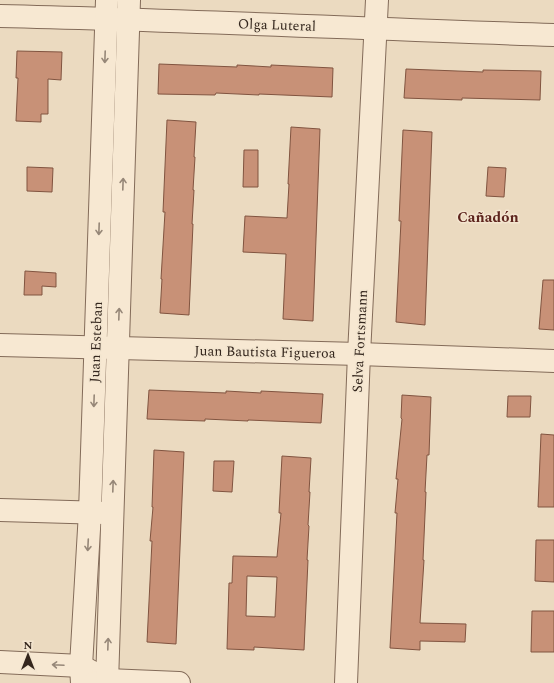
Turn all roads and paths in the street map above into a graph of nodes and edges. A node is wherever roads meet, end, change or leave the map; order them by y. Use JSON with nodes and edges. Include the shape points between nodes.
{"nodes":[{"id":1,"x":377,"y":0,"type":"edge"},
{"id":2,"x":106,"y":9,"type":"edge"},
{"id":3,"x":129,"y":10,"type":"edge"},
{"id":4,"x":0,"y":16,"type":"edge"},
{"id":5,"x":376,"y":29,"type":"junction"},
{"id":6,"x":554,"y":35,"type":"edge"},
{"id":7,"x":0,"y":345,"type":"edge"},
{"id":8,"x":96,"y":348,"type":"junction"},
{"id":9,"x":118,"y":348,"type":"junction"},
{"id":10,"x":359,"y":354,"type":"junction"},
{"id":11,"x":554,"y":360,"type":"edge"},
{"id":12,"x":0,"y":510,"type":"edge"},
{"id":13,"x":90,"y":512,"type":"junction"},
{"id":14,"x":112,"y":513,"type":"junction"},
{"id":15,"x":0,"y":662,"type":"edge"},
{"id":16,"x":82,"y":674,"type":"edge"},
{"id":17,"x":103,"y":682,"type":"edge"},
{"id":18,"x":179,"y":683,"type":"edge"},
{"id":19,"x":346,"y":683,"type":"edge"}],
"edges":[{"from":1,"to":5,"type":"street","name":"Selva Fortsmann"},
{"from":2,"to":3,"type":"street","name":"Olga Luteral"},
{"from":2,"to":4,"type":"street","name":"Olga Luteral"},
{"from":2,"to":8,"type":"street","name":"Juan Esteban","one_way":true},
{"from":3,"to":5,"type":"street","name":"Olga Luteral"},
{"from":9,"to":3,"type":"street","name":"Juan Esteban","one_way":true},
{"from":5,"to":6,"type":"street","name":"Olga Luteral"},
{"from":5,"to":10,"type":"street","name":"Selva Fortsmann"},
{"from":7,"to":8,"type":"street","name":"Juan Bautista Figueroa"},
{"from":8,"to":9,"type":"street","name":"Juan Bautista Figueroa"},
{"from":8,"to":13,"type":"street","name":"Juan Esteban","one_way":true},
{"from":9,"to":10,"type":"street","name":"Juan Bautista Figueroa"},
{"from":14,"to":9,"type":"street","name":"Juan Esteban","one_way":true},
{"from":10,"to":11,"type":"street","name":"Juan Bautista Figueroa"},
{"from":10,"to":19,"type":"street","name":"Selva Fortsmann"},
{"from":12,"to":13,"type":"street"},
{"from":13,"to":14,"type":"street"},
{"from":13,"to":16,"type":"street","name":"Juan Esteban","one_way":true},
{"from":17,"to":14,"type":"street","name":"Juan Esteban","one_way":true},
{"from":16,"to":15,"type":"street","one_way":true},
{"from":16,"to":17,"type":"street"},
{"from":17,"to":18,"type":"street"}]}
